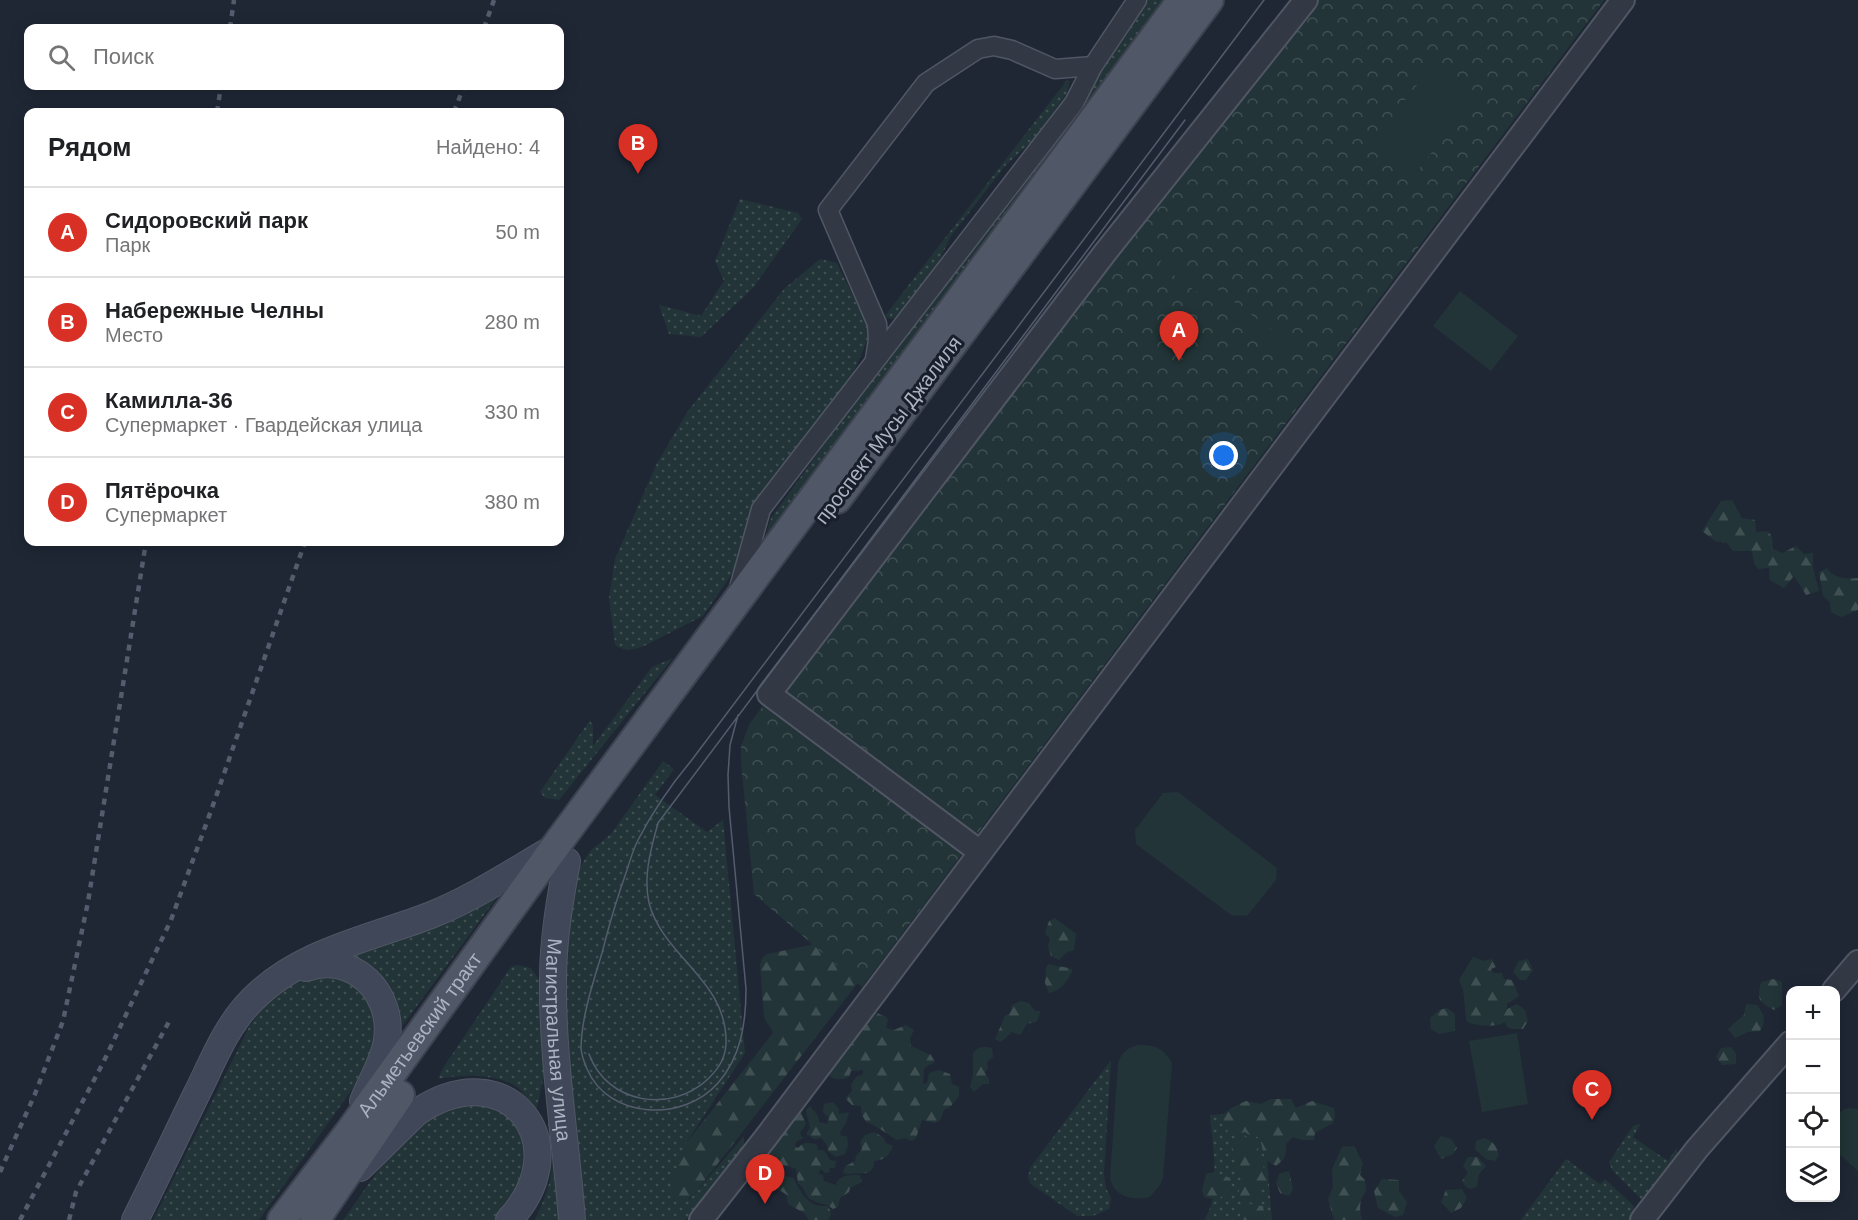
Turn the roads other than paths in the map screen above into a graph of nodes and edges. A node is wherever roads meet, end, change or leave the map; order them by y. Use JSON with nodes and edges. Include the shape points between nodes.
{"nodes":[{"id":1,"x":1137,"y":0,"type":"edge"},
{"id":2,"x":1182,"y":0,"type":"edge"},
{"id":3,"x":1209,"y":0,"type":"edge"},
{"id":4,"x":1306,"y":0,"type":"edge"},
{"id":5,"x":1623,"y":0,"type":"edge"},
{"id":6,"x":1093,"y":66,"type":"junction"},
{"id":7,"x":874,"y":362,"type":"junction"},
{"id":8,"x":734,"y":604,"type":"junction"},
{"id":9,"x":980,"y":852,"type":"junction"},
{"id":10,"x":561,"y":854,"type":"junction"},
{"id":11,"x":1858,"y":962,"type":"edge"},
{"id":12,"x":283,"y":976,"type":"junction"},
{"id":13,"x":1837,"y":986,"type":"edge"},
{"id":14,"x":1786,"y":1048,"type":"edge"},
{"id":15,"x":348,"y":1134,"type":"junction"},
{"id":16,"x":336,"y":1191,"type":"junction"},
{"id":17,"x":135,"y":1220,"type":"edge"},
{"id":18,"x":282,"y":1220,"type":"edge"},
{"id":19,"x":315,"y":1220,"type":"edge"},
{"id":20,"x":509,"y":1220,"type":"edge"},
{"id":21,"x":572,"y":1220,"type":"edge"},
{"id":22,"x":701,"y":1220,"type":"edge"},
{"id":23,"x":1642,"y":1220,"type":"edge"}],
"edges":[{"from":1,"to":6,"type":"street"},
{"from":2,"to":8,"type":"main road","name":"проспект Мусы Джалиля"},
{"from":3,"to":10,"type":"main road","name":"проспект Мусы Джалиля"},
{"from":4,"to":9,"type":"street","via":[[1104,254],[769,694]]},
{"from":5,"to":9,"type":"street"},
{"from":6,"to":7,"type":"street","via":[[1074,103]]},
{"from":6,"to":7,"type":"street","via":[[1055,69],[1012,50],[994,46],[978,49],[926,83],[828,210],[877,324]]},
{"from":7,"to":8,"type":"street","via":[[761,509]]},
{"from":8,"to":10,"type":"main road","name":"проспект Мусы Джалиля"},
{"from":9,"to":22,"type":"street"},
{"from":10,"to":12,"type":"main road","via":[[430,915],[341,945]]},
{"from":10,"to":15,"type":"main road","name":"Альметьевский тракт"},
{"from":10,"to":16,"type":"main road","name":"Альметьевский тракт"},
{"from":10,"to":21,"type":"main road","name":"Магистральная улица","via":[[553,978],[555,1044]]},
{"from":11,"to":13,"type":"street"},
{"from":12,"to":15,"type":"main road","via":[[317,965],[336,964],[365,978],[384,1004],[388,1029],[384,1053]]},
{"from":12,"to":17,"type":"main road","via":[[253,999],[226,1033]]},
{"from":14,"to":23,"type":"street","via":[[1697,1149]]},
{"from":15,"to":18,"type":"main road","name":"Альметьевский тракт"},
{"from":16,"to":19,"type":"main road","name":"Альметьевский тракт"},
{"from":16,"to":20,"type":"main road","via":[[425,1107],[453,1094],[489,1092],[518,1108],[535,1137],[537,1165],[532,1186]]}]}
